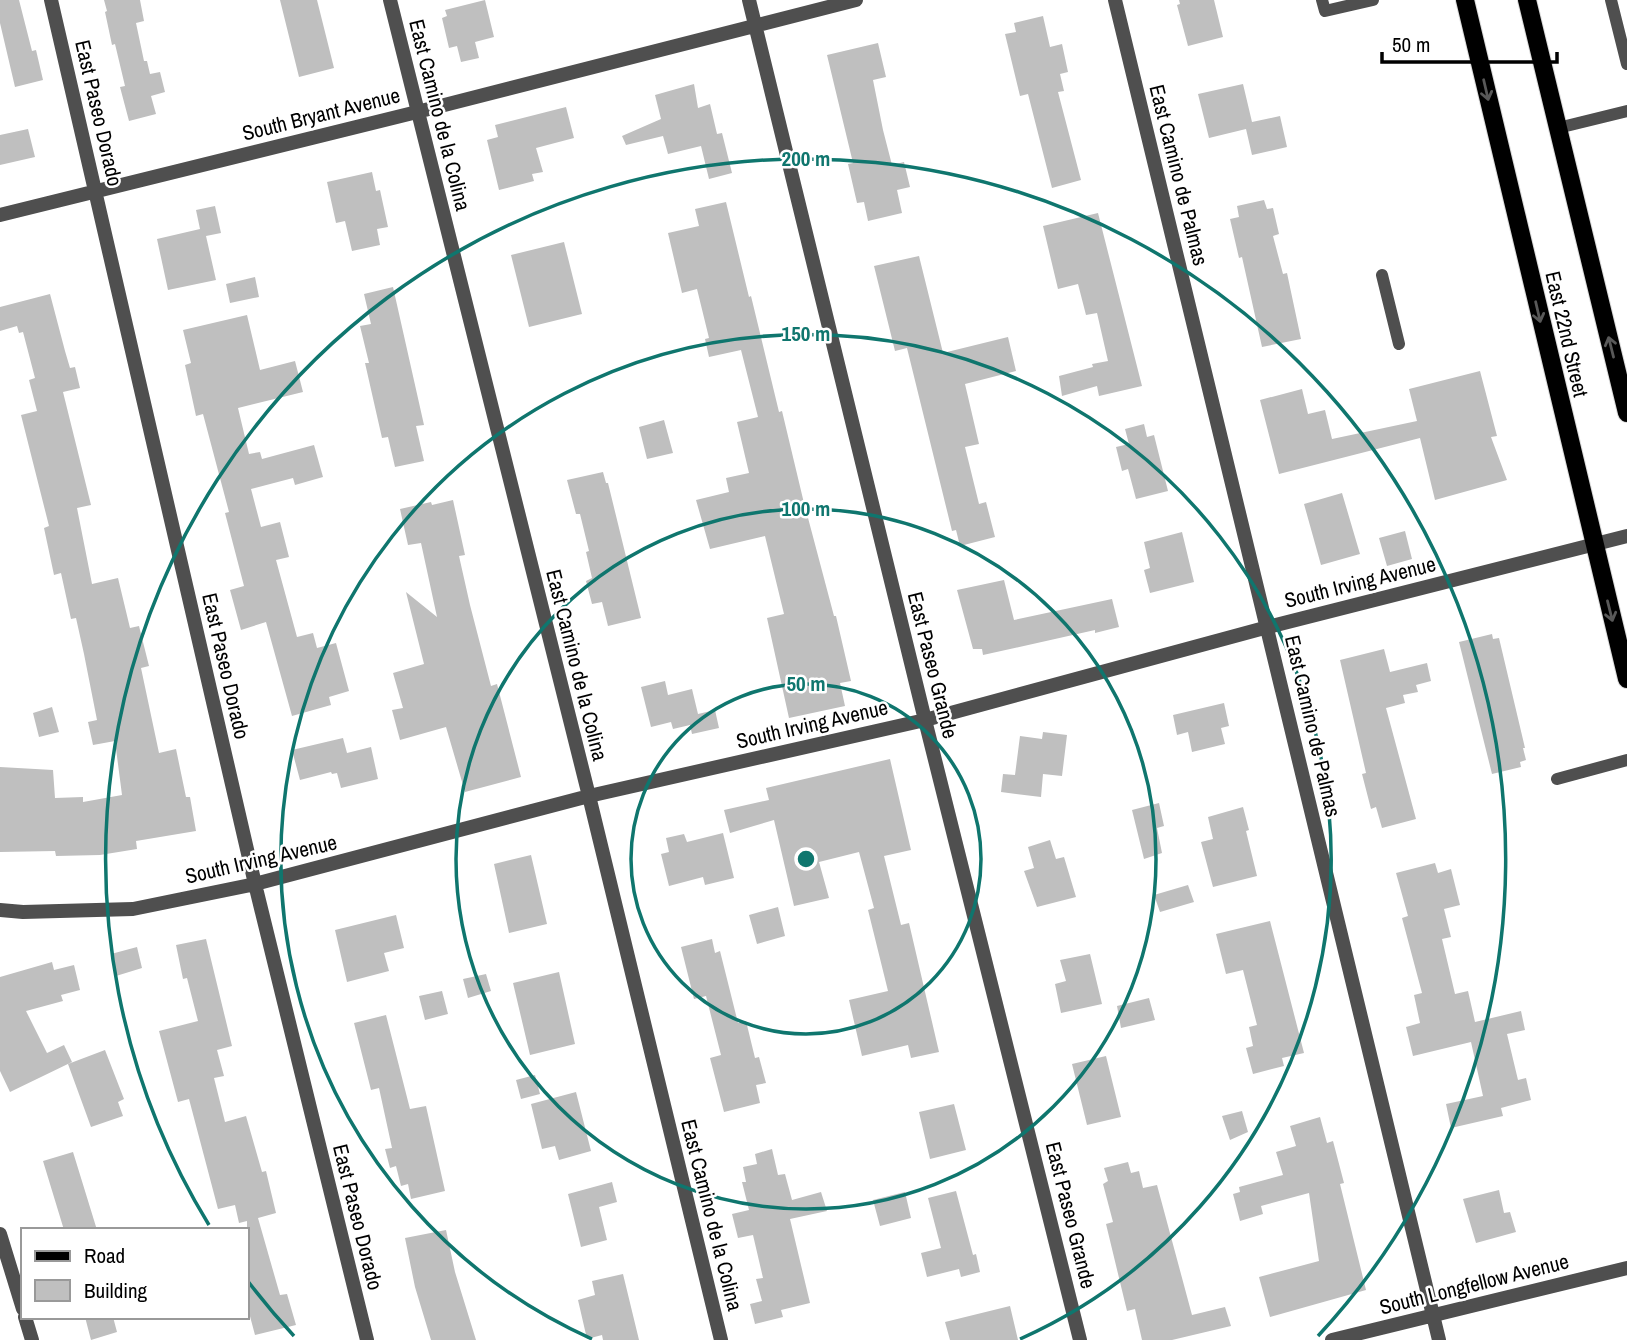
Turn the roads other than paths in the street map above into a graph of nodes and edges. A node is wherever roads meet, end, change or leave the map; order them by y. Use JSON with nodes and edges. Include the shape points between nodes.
{"nodes":[{"id":1,"x":51,"y":0,"type":"edge"},
{"id":2,"x":390,"y":0,"type":"edge"},
{"id":3,"x":749,"y":0,"type":"edge"},
{"id":4,"x":856,"y":0,"type":"edge"},
{"id":5,"x":1115,"y":0,"type":"edge"},
{"id":6,"x":1322,"y":0,"type":"edge"},
{"id":7,"x":1373,"y":0,"type":"edge"},
{"id":8,"x":1465,"y":0,"type":"edge"},
{"id":9,"x":1527,"y":0,"type":"edge"},
{"id":10,"x":1611,"y":0,"type":"edge"},
{"id":11,"x":755,"y":24,"type":"junction"},
{"id":12,"x":1627,"y":64,"type":"edge"},
{"id":13,"x":1627,"y":111,"type":"edge"},
{"id":14,"x":417,"y":112,"type":"junction"},
{"id":15,"x":1558,"y":128,"type":"junction"},
{"id":16,"x":96,"y":191,"type":"junction"},
{"id":17,"x":0,"y":215,"type":"edge"},
{"id":18,"x":1382,"y":275,"type":"dead end"},
{"id":19,"x":1399,"y":344,"type":"dead end"},
{"id":20,"x":1627,"y":413,"type":"edge"},
{"id":21,"x":1627,"y":536,"type":"edge"},
{"id":22,"x":1594,"y":544,"type":"junction"},
{"id":23,"x":1268,"y":627,"type":"junction"},
{"id":24,"x":1627,"y":679,"type":"edge"},
{"id":25,"x":925,"y":720,"type":"junction"},
{"id":26,"x":1627,"y":760,"type":"edge"},
{"id":27,"x":1557,"y":779,"type":"dead end"},
{"id":28,"x":589,"y":796,"type":"junction"},
{"id":29,"x":255,"y":884,"type":"junction"},
{"id":30,"x":0,"y":911,"type":"edge"},
{"id":31,"x":0,"y":1234,"type":"edge"},
{"id":32,"x":1627,"y":1268,"type":"edge"},
{"id":33,"x":21,"y":1302,"type":"edge"},
{"id":34,"x":1433,"y":1316,"type":"junction"},
{"id":35,"x":26,"y":1319,"type":"edge"},
{"id":36,"x":32,"y":1340,"type":"edge"},
{"id":37,"x":367,"y":1340,"type":"edge"},
{"id":38,"x":721,"y":1340,"type":"edge"},
{"id":39,"x":1080,"y":1340,"type":"edge"},
{"id":40,"x":1332,"y":1340,"type":"edge"},
{"id":41,"x":1439,"y":1340,"type":"edge"}],
"edges":[{"from":1,"to":16,"type":"street","name":"East Paseo Dorado"},
{"from":2,"to":14,"type":"street","name":"East Camino de la Colina"},
{"from":3,"to":11,"type":"street","name":"East Paseo Grande"},
{"from":4,"to":11,"type":"street","name":"South Bryant Avenue"},
{"from":5,"to":23,"type":"street","name":"East Camino de Palmas"},
{"from":6,"to":7,"type":"lane","via":[[1325,11]]},
{"from":8,"to":22,"type":"main road","name":"East 22nd Street","one_way":true},
{"from":9,"to":15,"type":"main road","name":"East 22nd Street"},
{"from":10,"to":12,"type":"lane"},
{"from":11,"to":14,"type":"street","name":"South Bryant Avenue"},
{"from":11,"to":25,"type":"street","name":"East Paseo Grande"},
{"from":13,"to":15,"type":"lane"},
{"from":14,"to":16,"type":"street","name":"South Bryant Avenue"},
{"from":14,"to":28,"type":"street","name":"East Camino de la Colina"},
{"from":20,"to":15,"type":"main road","name":"East 22nd Street","one_way":true},
{"from":16,"to":17,"type":"street","name":"South Bryant Avenue"},
{"from":16,"to":29,"type":"street","name":"East Paseo Dorado"},
{"from":18,"to":19,"type":"lane"},
{"from":21,"to":22,"type":"street","name":"South Irving Avenue"},
{"from":22,"to":23,"type":"street","name":"South Irving Avenue"},
{"from":22,"to":24,"type":"main road","name":"East 22nd Street","one_way":true},
{"from":23,"to":25,"type":"street","name":"South Irving Avenue"},
{"from":23,"to":34,"type":"street","name":"East Camino de Palmas"},
{"from":25,"to":28,"type":"street","name":"South Irving Avenue"},
{"from":25,"to":39,"type":"street","name":"East Paseo Grande"},
{"from":26,"to":27,"type":"lane"},
{"from":28,"to":29,"type":"street","name":"South Irving Avenue"},
{"from":28,"to":38,"type":"street","name":"East Camino de la Colina"},
{"from":29,"to":30,"type":"street","name":"South Irving Avenue","via":[[133,909]]},
{"from":29,"to":37,"type":"street","name":"East Paseo Dorado"},
{"from":31,"to":33,"type":"street"},
{"from":32,"to":34,"type":"street","name":"South Longfellow Avenue"},
{"from":34,"to":40,"type":"street","name":"South Longfellow Avenue"},
{"from":34,"to":41,"type":"street","name":"East Camino de Palmas"},
{"from":35,"to":36,"type":"street"}]}
